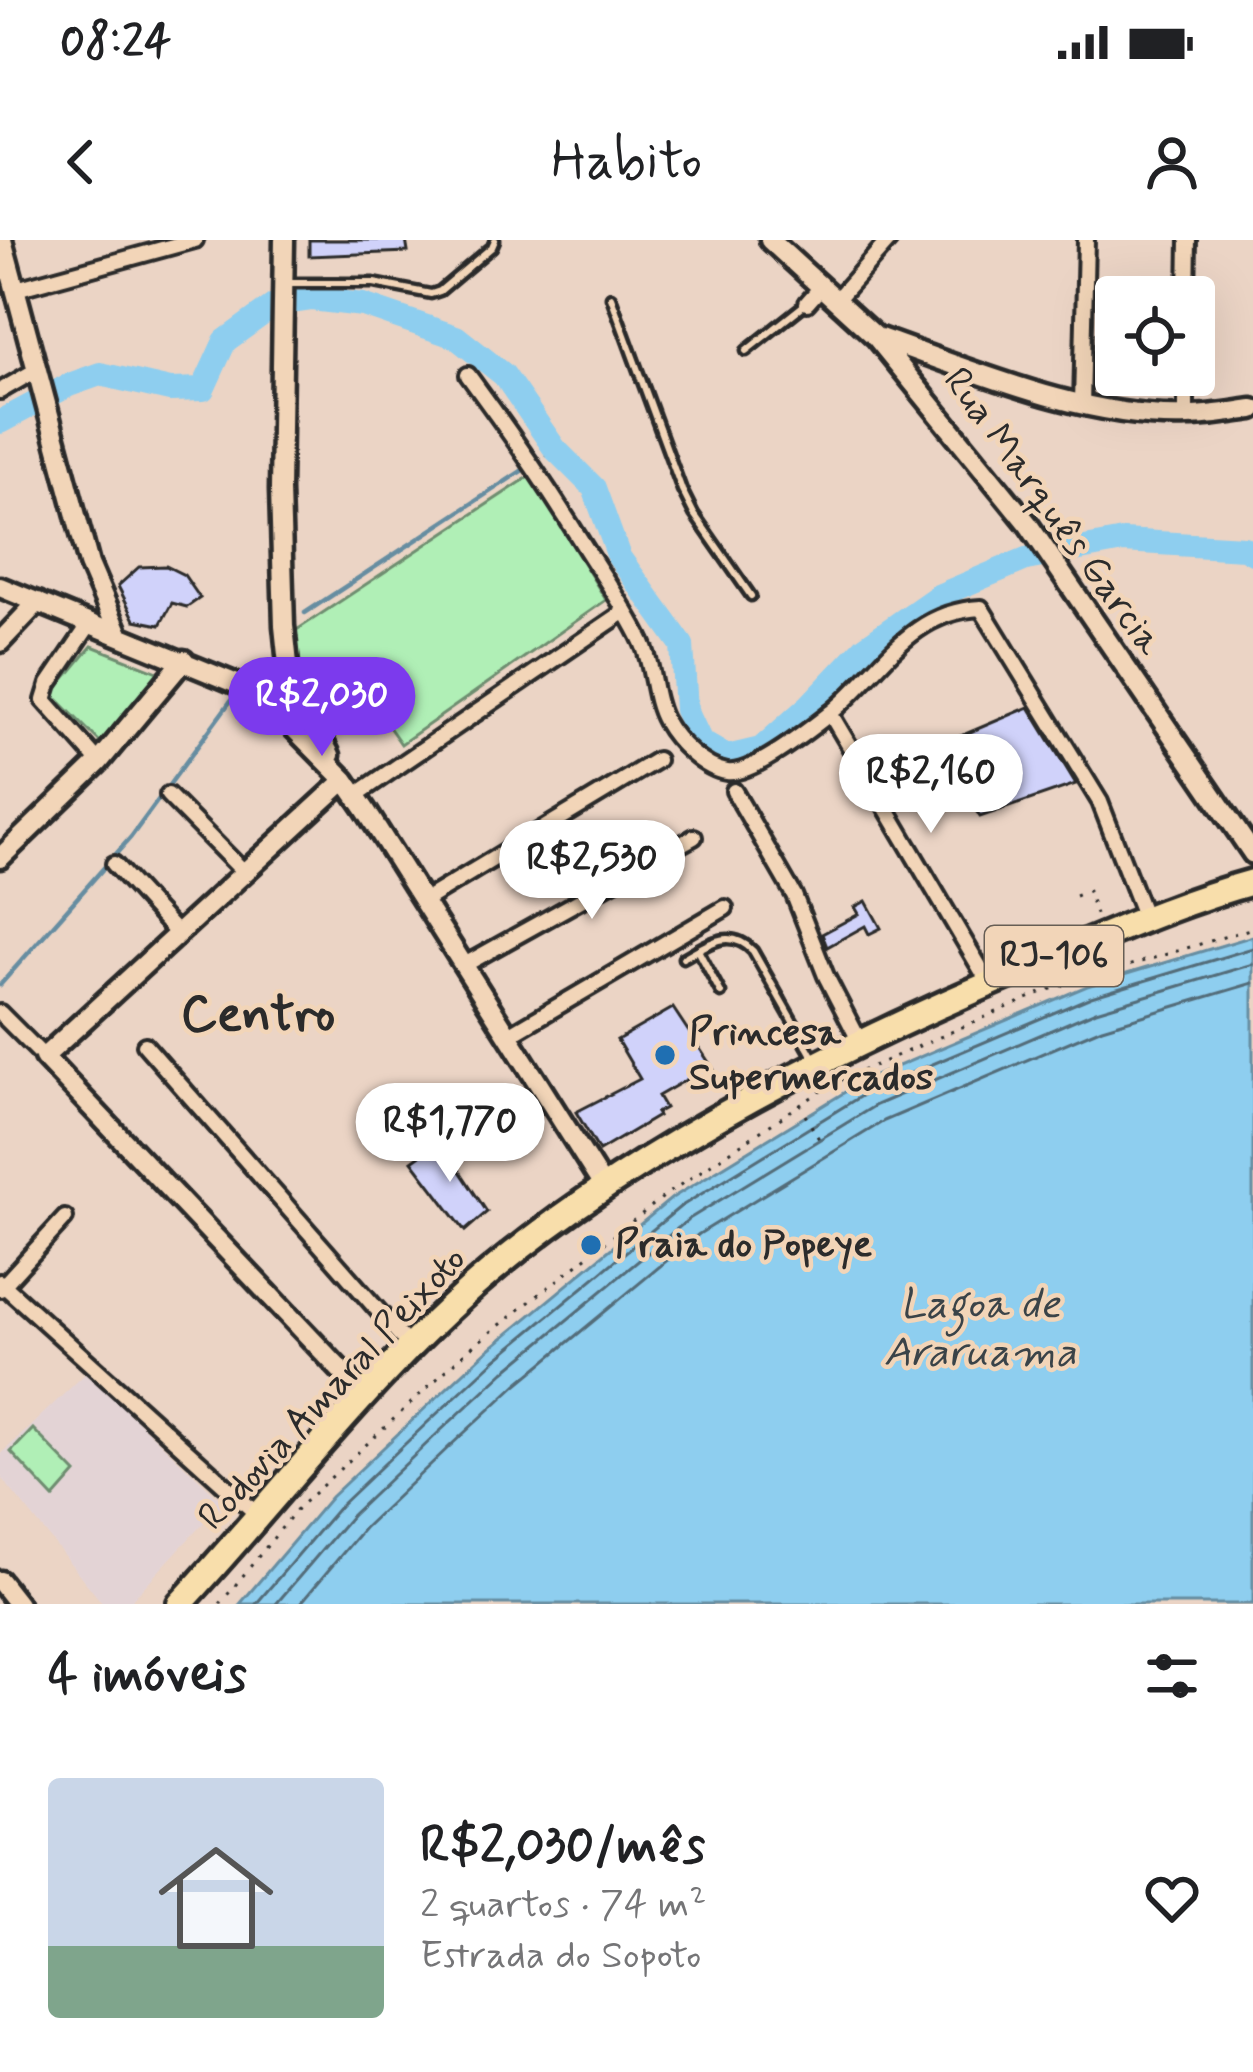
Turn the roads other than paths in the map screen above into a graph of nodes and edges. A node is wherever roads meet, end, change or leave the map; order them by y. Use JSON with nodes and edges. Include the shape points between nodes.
{"nodes":[{"id":1,"x":2,"y":240,"type":"edge"},
{"id":2,"x":194,"y":240,"type":"edge"},
{"id":3,"x":284,"y":240,"type":"edge"},
{"id":4,"x":496,"y":240,"type":"edge"},
{"id":5,"x":770,"y":240,"type":"edge"},
{"id":6,"x":889,"y":240,"type":"edge"},
{"id":7,"x":1086,"y":240,"type":"edge"},
{"id":8,"x":1188,"y":240,"type":"edge"},
{"id":9,"x":1187,"y":276,"type":"edge"},
{"id":10,"x":16,"y":289,"type":"junction"},
{"id":11,"x":830,"y":292,"type":"junction"},
{"id":12,"x":283,"y":293,"type":"junction"},
{"id":13,"x":611,"y":296,"type":"dead end"},
{"id":14,"x":807,"y":303,"type":"joint"},
{"id":15,"x":876,"y":337,"type":"junction"},
{"id":16,"x":746,"y":351,"type":"dead end"},
{"id":17,"x":949,"y":362,"type":"junction"},
{"id":18,"x":468,"y":375,"type":"dead end"},
{"id":19,"x":40,"y":377,"type":"junction"},
{"id":20,"x":0,"y":391,"type":"edge"},
{"id":21,"x":923,"y":391,"type":"junction"},
{"id":22,"x":1186,"y":396,"type":"edge"},
{"id":23,"x":1082,"y":404,"type":"junction"},
{"id":24,"x":1253,"y":409,"type":"edge"},
{"id":25,"x":1186,"y":417,"type":"junction"},
{"id":26,"x":0,"y":586,"type":"edge"},
{"id":27,"x":751,"y":596,"type":"dead end"},
{"id":28,"x":38,"y":602,"type":"junction"},
{"id":29,"x":624,"y":612,"type":"junction"},
{"id":30,"x":91,"y":622,"type":"junction"},
{"id":31,"x":119,"y":634,"type":"junction"},
{"id":32,"x":0,"y":642,"type":"edge"},
{"id":33,"x":184,"y":660,"type":"junction"},
{"id":34,"x":289,"y":674,"type":"junction"},
{"id":35,"x":259,"y":692,"type":"junction"},
{"id":36,"x":830,"y":713,"type":"junction"},
{"id":37,"x":307,"y":730,"type":"junction"},
{"id":38,"x":657,"y":760,"type":"dead end"},
{"id":39,"x":99,"y":762,"type":"junction"},
{"id":40,"x":350,"y":787,"type":"junction"},
{"id":41,"x":734,"y":791,"type":"dead end"},
{"id":42,"x":168,"y":795,"type":"dead end"},
{"id":43,"x":694,"y":837,"type":"dead end"},
{"id":44,"x":1251,"y":852,"type":"edge"},
{"id":45,"x":0,"y":858,"type":"edge"},
{"id":46,"x":114,"y":865,"type":"dead end"},
{"id":47,"x":243,"y":871,"type":"junction"},
{"id":48,"x":1252,"y":883,"type":"edge"},
{"id":49,"x":425,"y":900,"type":"junction"},
{"id":50,"x":725,"y":908,"type":"dead end"},
{"id":51,"x":1145,"y":918,"type":"junction"},
{"id":52,"x":176,"y":932,"type":"junction"},
{"id":53,"x":698,"y":950,"type":"junction"},
{"id":54,"x":682,"y":958,"type":"dead end"},
{"id":55,"x":466,"y":964,"type":"junction"},
{"id":56,"x":989,"y":983,"type":"junction"},
{"id":57,"x":721,"y":993,"type":"dead end"},
{"id":58,"x":0,"y":1013,"type":"edge"},
{"id":59,"x":509,"y":1035,"type":"junction"},
{"id":60,"x":861,"y":1044,"type":"junction"},
{"id":61,"x":145,"y":1045,"type":"dead end"},
{"id":62,"x":44,"y":1057,"type":"junction"},
{"id":63,"x":817,"y":1066,"type":"junction"},
{"id":64,"x":605,"y":1189,"type":"junction"},
{"id":65,"x":64,"y":1218,"type":"dead end"},
{"id":66,"x":1,"y":1285,"type":"edge"},
{"id":67,"x":411,"y":1348,"type":"junction"},
{"id":68,"x":366,"y":1397,"type":"junction"},
{"id":69,"x":260,"y":1517,"type":"junction"},
{"id":70,"x":0,"y":1582,"type":"edge"},
{"id":71,"x":18,"y":1604,"type":"edge"},
{"id":72,"x":180,"y":1604,"type":"edge"}],
"edges":[{"from":1,"to":10,"type":"street"},
{"from":2,"to":10,"type":"street"},
{"from":3,"to":12,"type":"street"},
{"from":4,"to":12,"type":"lane","via":[[431,294],[374,283]]},
{"from":5,"to":11,"type":"street","name":"Rua Marquês Garcia"},
{"from":6,"to":11,"type":"street"},
{"from":7,"to":23,"type":"street"},
{"from":8,"to":9,"type":"street"},
{"from":10,"to":19,"type":"street"},
{"from":11,"to":14,"type":"street"},
{"from":11,"to":15,"type":"street","name":"Rua Marquês Garcia"},
{"from":12,"to":34,"type":"street","via":[[281,586]]},
{"from":13,"to":27,"type":"lane","via":[[682,490]]},
{"from":14,"to":16,"type":"lane"},
{"from":15,"to":17,"type":"street"},
{"from":15,"to":21,"type":"street","name":"Rua Marquês Garcia"},
{"from":17,"to":21,"type":"street","via":[[929,369]]},
{"from":17,"to":23,"type":"street"},
{"from":18,"to":29,"type":"street"},
{"from":19,"to":20,"type":"street"},
{"from":19,"to":31,"type":"street","via":[[89,564]]},
{"from":21,"to":44,"type":"street","name":"Rua Marquês Garcia","via":[[1056,562]]},
{"from":22,"to":25,"type":"street"},
{"from":23,"to":25,"type":"street"},
{"from":24,"to":25,"type":"street"},
{"from":26,"to":28,"type":"street"},
{"from":28,"to":30,"type":"street"},
{"from":28,"to":32,"type":"street"},
{"from":29,"to":36,"type":"street","via":[[648,656],[665,722],[715,768],[741,771]]},
{"from":29,"to":40,"type":"street"},
{"from":30,"to":31,"type":"street"},
{"from":30,"to":39,"type":"street","via":[[44,700]]},
{"from":31,"to":33,"type":"street"},
{"from":33,"to":35,"type":"street"},
{"from":33,"to":39,"type":"street"},
{"from":34,"to":35,"type":"street"},
{"from":34,"to":37,"type":"street"},
{"from":35,"to":37,"type":"street"},
{"from":36,"to":51,"type":"street","via":[[923,627],[981,608],[1112,825]]},
{"from":36,"to":56,"type":"street"},
{"from":37,"to":40,"type":"street"},
{"from":38,"to":49,"type":"street"},
{"from":39,"to":45,"type":"street"},
{"from":40,"to":47,"type":"street"},
{"from":40,"to":49,"type":"street"},
{"from":41,"to":60,"type":"street","via":[[794,895]]},
{"from":42,"to":47,"type":"street"},
{"from":43,"to":55,"type":"street"},
{"from":44,"to":48,"type":"street","name":"Rua Marquês Garcia"},
{"from":46,"to":52,"type":"street"},
{"from":47,"to":52,"type":"street"},
{"from":48,"to":51,"type":"highway","name":"Rodovia Amaral Peixoto","number":"RJ-106"},
{"from":49,"to":55,"type":"street"},
{"from":50,"to":59,"type":"street"},
{"from":51,"to":56,"type":"highway","name":"Rodovia Amaral Peixoto","number":"RJ-106"},
{"from":52,"to":62,"type":"street"},
{"from":53,"to":54,"type":"lane"},
{"from":53,"to":57,"type":"lane"},
{"from":53,"to":63,"type":"lane","via":[[724,937],[742,940]]},
{"from":55,"to":59,"type":"street"},
{"from":56,"to":60,"type":"highway","name":"Rodovia Amaral Peixoto","number":"RJ-106"},
{"from":58,"to":62,"type":"street"},
{"from":59,"to":64,"type":"street"},
{"from":60,"to":63,"type":"highway","name":"Rodovia Amaral Peixoto","number":"RJ-106"},
{"from":61,"to":67,"type":"street"},
{"from":62,"to":68,"type":"street"},
{"from":63,"to":64,"type":"highway","name":"Rodovia Amaral Peixoto","number":"RJ-106"},
{"from":64,"to":67,"type":"highway","name":"Rodovia Amaral Peixoto","number":"RJ-106","via":[[487,1275]]},
{"from":65,"to":66,"type":"street"},
{"from":66,"to":69,"type":"street"},
{"from":67,"to":68,"type":"highway","name":"Rodovia Amaral Peixoto","number":"RJ-106"},
{"from":68,"to":69,"type":"highway","name":"Rodovia Amaral Peixoto","number":"RJ-106"},
{"from":69,"to":72,"type":"highway","name":"Rodovia Amaral Peixoto","number":"RJ-106"},
{"from":70,"to":71,"type":"street"}]}
